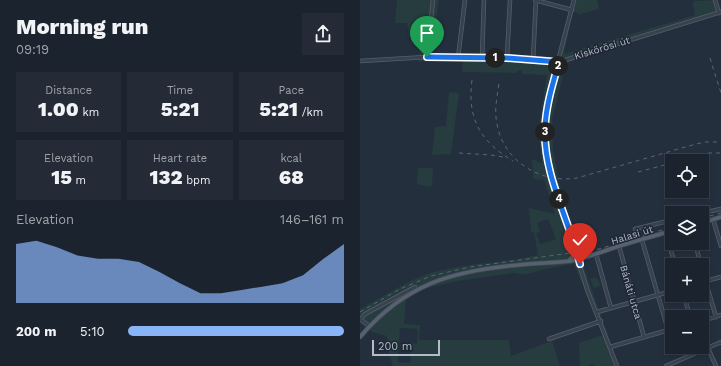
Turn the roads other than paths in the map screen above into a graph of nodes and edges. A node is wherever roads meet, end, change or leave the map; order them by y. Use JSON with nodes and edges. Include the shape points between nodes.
{"nodes":[{"id":1,"x":433,"y":0,"type":"edge"},
{"id":2,"x":465,"y":0,"type":"edge"},
{"id":3,"x":484,"y":0,"type":"edge"},
{"id":4,"x":510,"y":0,"type":"edge"},
{"id":5,"x":535,"y":0,"type":"edge"},
{"id":6,"x":556,"y":0,"type":"edge"},
{"id":7,"x":574,"y":0,"type":"edge"},
{"id":8,"x":715,"y":0,"type":"edge"},
{"id":9,"x":555,"y":4,"type":"junction"},
{"id":10,"x":572,"y":10,"type":"junction"},
{"id":11,"x":720,"y":12,"type":"edge"},
{"id":12,"x":427,"y":57,"type":"junction"},
{"id":13,"x":458,"y":58,"type":"junction"},
{"id":14,"x":482,"y":58,"type":"junction"},
{"id":15,"x":507,"y":58,"type":"junction"},
{"id":16,"x":533,"y":60,"type":"junction"},
{"id":17,"x":360,"y":61,"type":"edge"},
{"id":18,"x":559,"y":62,"type":"junction"},
{"id":19,"x":721,"y":209,"type":"edge"},
{"id":20,"x":709,"y":212,"type":"edge"},
{"id":21,"x":721,"y":217,"type":"edge"},
{"id":22,"x":713,"y":219,"type":"junction"},
{"id":23,"x":709,"y":220,"type":"edge"},
{"id":24,"x":665,"y":222,"type":"edge"},
{"id":25,"x":635,"y":229,"type":"dead end"},
{"id":26,"x":665,"y":233,"type":"edge"},
{"id":27,"x":642,"y":240,"type":"junction"},
{"id":28,"x":618,"y":246,"type":"junction"},
{"id":29,"x":721,"y":246,"type":"edge"},
{"id":30,"x":576,"y":250,"type":"junction"},
{"id":31,"x":596,"y":254,"type":"junction"},
{"id":32,"x":578,"y":259,"type":"junction"},
{"id":33,"x":569,"y":261,"type":"junction"},
{"id":34,"x":721,"y":277,"type":"edge"},
{"id":35,"x":709,"y":281,"type":"edge"},
{"id":36,"x":415,"y":287,"type":"dead end"},
{"id":37,"x":665,"y":293,"type":"edge"},
{"id":38,"x":658,"y":295,"type":"junction"},
{"id":39,"x":709,"y":297,"type":"edge"},
{"id":40,"x":634,"y":302,"type":"junction"},
{"id":41,"x":611,"y":308,"type":"junction"},
{"id":42,"x":597,"y":312,"type":"junction"},
{"id":43,"x":721,"y":315,"type":"edge"},
{"id":44,"x":716,"y":317,"type":"junction"},
{"id":45,"x":361,"y":319,"type":"edge"},
{"id":46,"x":709,"y":319,"type":"edge"},
{"id":47,"x":665,"y":320,"type":"edge"},
{"id":48,"x":601,"y":321,"type":"junction"},
{"id":49,"x":369,"y":326,"type":"junction"},
{"id":50,"x":665,"y":331,"type":"edge"},
{"id":51,"x":360,"y":337,"type":"edge"},
{"id":52,"x":644,"y":337,"type":"junction"},
{"id":53,"x":549,"y":339,"type":"dead end"},
{"id":54,"x":721,"y":342,"type":"edge"},
{"id":55,"x":610,"y":347,"type":"junction"},
{"id":56,"x":709,"y":348,"type":"edge"},
{"id":57,"x":709,"y":350,"type":"edge"},
{"id":58,"x":694,"y":354,"type":"edge"},
{"id":59,"x":617,"y":366,"type":"edge"},
{"id":60,"x":666,"y":366,"type":"edge"},
{"id":61,"x":716,"y":366,"type":"edge"}],
"edges":[{"from":1,"to":12,"type":"street"},
{"from":2,"to":13,"type":"street"},
{"from":3,"to":14,"type":"street"},
{"from":4,"to":15,"type":"street"},
{"from":5,"to":9,"type":"street"},
{"from":5,"to":16,"type":"street"},
{"from":6,"to":9,"type":"street"},
{"from":7,"to":10,"type":"street"},
{"from":8,"to":11,"type":"street"},
{"from":9,"to":10,"type":"street"},
{"from":10,"to":18,"type":"street"},
{"from":11,"to":18,"type":"street","name":"Kiskőrösi út"},
{"from":12,"to":13,"type":"street","name":"Kiskőrösi út"},
{"from":12,"to":17,"type":"street","name":"Kiskőrösi út"},
{"from":13,"to":14,"type":"street","name":"Kiskőrösi út"},
{"from":14,"to":15,"type":"street","name":"Kiskőrösi út"},
{"from":15,"to":16,"type":"street","name":"Kiskőrösi út"},
{"from":16,"to":18,"type":"street","name":"Kiskőrösi út"},
{"from":18,"to":30,"type":"street","via":[[547,111],[546,151],[549,169]]},
{"from":19,"to":20,"type":"street"},
{"from":21,"to":22,"type":"main road"},
{"from":22,"to":23,"type":"main road"},
{"from":22,"to":29,"type":"street"},
{"from":24,"to":25,"type":"street"},
{"from":26,"to":27,"type":"main road","name":"Halasi út"},
{"from":27,"to":28,"type":"main road","name":"Halasi út"},
{"from":27,"to":38,"type":"street"},
{"from":28,"to":31,"type":"main road","name":"Halasi út"},
{"from":28,"to":40,"type":"street","name":"Bánáti utca"},
{"from":30,"to":32,"type":"street"},
{"from":30,"to":33,"type":"main road"},
{"from":31,"to":32,"type":"main road","name":"Halasi út"},
{"from":31,"to":41,"type":"street"},
{"from":32,"to":33,"type":"main road","name":"Halasi út"},
{"from":32,"to":42,"type":"street"},
{"from":33,"to":49,"type":"main road","name":"Halasi út","via":[[480,269],[449,276],[405,296],[379,315]]},
{"from":34,"to":35,"type":"street"},
{"from":36,"to":45,"type":"street","via":[[365,314]]},
{"from":37,"to":38,"type":"street"},
{"from":38,"to":40,"type":"street"},
{"from":38,"to":47,"type":"street"},
{"from":39,"to":44,"type":"street"},
{"from":40,"to":41,"type":"street"},
{"from":40,"to":52,"type":"street","name":"Bánáti utca"},
{"from":41,"to":42,"type":"street"},
{"from":42,"to":48,"type":"street"},
{"from":43,"to":44,"type":"street"},
{"from":44,"to":46,"type":"street"},
{"from":45,"to":49,"type":"street"},
{"from":48,"to":53,"type":"street"},
{"from":48,"to":55,"type":"street"},
{"from":49,"to":51,"type":"main road","name":"Halasi út"},
{"from":50,"to":52,"type":"street"},
{"from":52,"to":55,"type":"street"},
{"from":54,"to":56,"type":"street"},
{"from":55,"to":59,"type":"street"},
{"from":57,"to":61,"type":"street"},
{"from":58,"to":60,"type":"street"}]}
